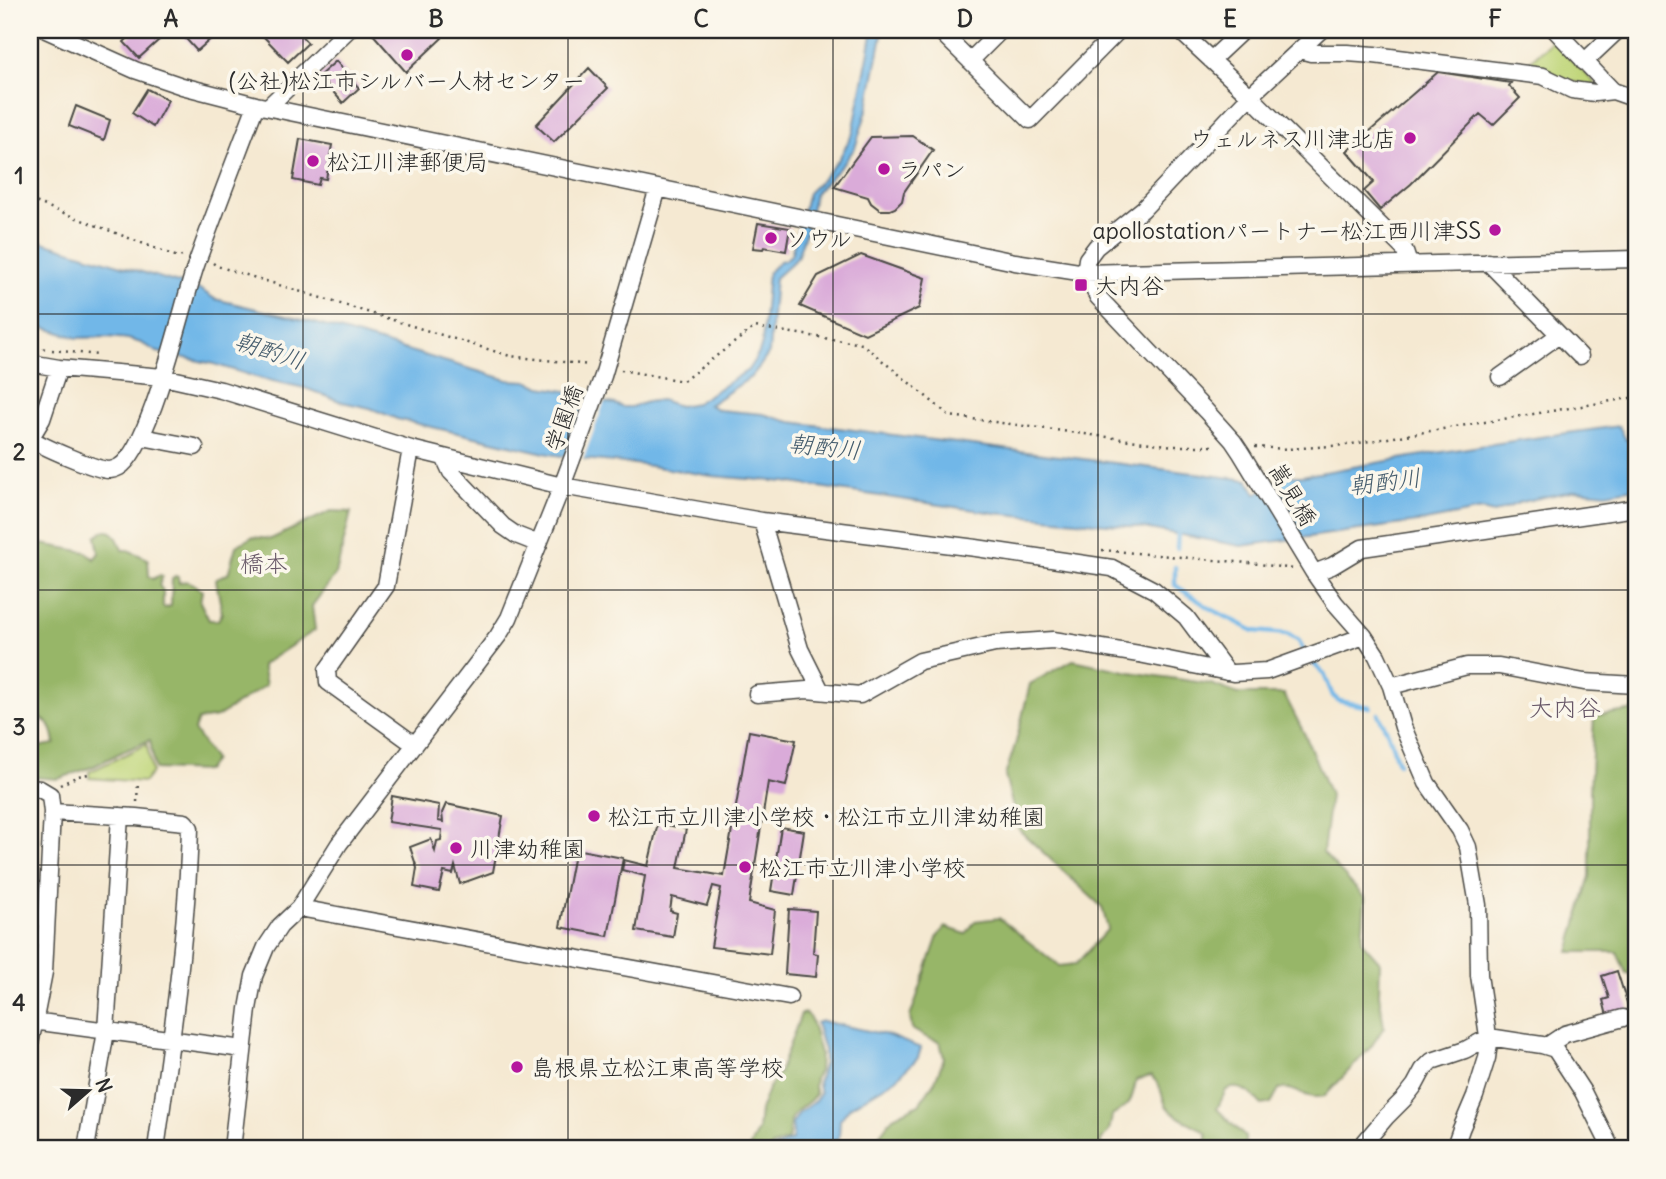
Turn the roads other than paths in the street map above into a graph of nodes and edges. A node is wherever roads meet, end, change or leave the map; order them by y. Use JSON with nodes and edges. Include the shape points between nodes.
{"nodes":[{"id":1,"x":46,"y":30,"type":"edge"},
{"id":2,"x":348,"y":30,"type":"edge"},
{"id":3,"x":939,"y":30,"type":"edge"},
{"id":4,"x":1001,"y":30,"type":"edge"},
{"id":5,"x":1119,"y":30,"type":"edge"},
{"id":6,"x":1179,"y":30,"type":"edge"},
{"id":7,"x":1243,"y":30,"type":"edge"},
{"id":8,"x":1321,"y":30,"type":"edge"},
{"id":9,"x":1555,"y":30,"type":"edge"},
{"id":10,"x":1618,"y":30,"type":"edge"},
{"id":11,"x":1300,"y":50,"type":"junction"},
{"id":12,"x":1211,"y":60,"type":"junction"},
{"id":13,"x":970,"y":61,"type":"junction"},
{"id":14,"x":1584,"y":62,"type":"junction"},
{"id":15,"x":1612,"y":91,"type":"junction"},
{"id":16,"x":1250,"y":96,"type":"junction"},
{"id":17,"x":1636,"y":99,"type":"edge"},
{"id":18,"x":262,"y":106,"type":"junction"},
{"id":19,"x":658,"y":188,"type":"junction"},
{"id":20,"x":1636,"y":259,"type":"edge"},
{"id":21,"x":1488,"y":262,"type":"junction"},
{"id":22,"x":1409,"y":264,"type":"junction"},
{"id":23,"x":1085,"y":273,"type":"junction"},
{"id":24,"x":1559,"y":335,"type":"junction"},
{"id":25,"x":1580,"y":356,"type":"dead end"},
{"id":26,"x":30,"y":363,"type":"edge"},
{"id":27,"x":58,"y":368,"type":"junction"},
{"id":28,"x":164,"y":372,"type":"junction"},
{"id":29,"x":1500,"y":377,"type":"dead end"},
{"id":30,"x":142,"y":437,"type":"junction"},
{"id":31,"x":30,"y":439,"type":"edge"},
{"id":32,"x":195,"y":447,"type":"dead end"},
{"id":33,"x":411,"y":449,"type":"junction"},
{"id":34,"x":444,"y":457,"type":"junction"},
{"id":35,"x":564,"y":481,"type":"junction"},
{"id":36,"x":1636,"y":508,"type":"edge"},
{"id":37,"x":762,"y":521,"type":"junction"},
{"id":38,"x":539,"y":544,"type":"junction"},
{"id":39,"x":1310,"y":566,"type":"junction"},
{"id":40,"x":1364,"y":636,"type":"junction"},
{"id":41,"x":1227,"y":672,"type":"junction"},
{"id":42,"x":1636,"y":685,"type":"edge"},
{"id":43,"x":1391,"y":686,"type":"junction"},
{"id":44,"x":821,"y":691,"type":"junction"},
{"id":45,"x":757,"y":694,"type":"dead end"},
{"id":46,"x":415,"y":745,"type":"junction"},
{"id":47,"x":30,"y":788,"type":"edge"},
{"id":48,"x":52,"y":812,"type":"junction"},
{"id":49,"x":128,"y":816,"type":"junction"},
{"id":50,"x":299,"y":908,"type":"junction"},
{"id":51,"x":37,"y":970,"type":"edge"},
{"id":52,"x":789,"y":997,"type":"dead end"},
{"id":53,"x":1623,"y":1018,"type":"dead end"},
{"id":54,"x":33,"y":1021,"type":"junction"},
{"id":55,"x":106,"y":1031,"type":"junction"},
{"id":56,"x":1489,"y":1037,"type":"junction"},
{"id":57,"x":172,"y":1039,"type":"junction"},
{"id":58,"x":30,"y":1044,"type":"edge"},
{"id":59,"x":1547,"y":1046,"type":"junction"},
{"id":60,"x":243,"y":1049,"type":"junction"},
{"id":61,"x":86,"y":1149,"type":"edge"},
{"id":62,"x":156,"y":1149,"type":"edge"},
{"id":63,"x":232,"y":1149,"type":"edge"},
{"id":64,"x":1359,"y":1149,"type":"edge"},
{"id":65,"x":1454,"y":1149,"type":"edge"},
{"id":66,"x":1610,"y":1149,"type":"edge"}],
"edges":[{"from":1,"to":18,"type":"street","via":[[182,86]]},
{"from":2,"to":18,"type":"street"},
{"from":3,"to":13,"type":"street"},
{"from":4,"to":13,"type":"street"},
{"from":5,"to":13,"type":"street","via":[[1030,120]]},
{"from":6,"to":12,"type":"street"},
{"from":7,"to":12,"type":"street"},
{"from":8,"to":11,"type":"street"},
{"from":9,"to":14,"type":"street"},
{"from":10,"to":14,"type":"street"},
{"from":11,"to":15,"type":"street","via":[[1543,76],[1572,90]]},
{"from":11,"to":16,"type":"street"},
{"from":12,"to":16,"type":"street"},
{"from":14,"to":15,"type":"street"},
{"from":15,"to":17,"type":"street"},
{"from":16,"to":22,"type":"street","via":[[1404,249]]},
{"from":16,"to":23,"type":"street","via":[[1143,209],[1096,247],[1087,259]]},
{"from":18,"to":19,"type":"street"},
{"from":18,"to":28,"type":"street","via":[[198,260]]},
{"from":19,"to":23,"type":"street"},
{"from":19,"to":35,"type":"street","name":"学園橋","via":[[604,372]]},
{"from":20,"to":21,"type":"street"},
{"from":21,"to":22,"type":"street"},
{"from":21,"to":24,"type":"street"},
{"from":22,"to":23,"type":"street"},
{"from":23,"to":39,"type":"street","name":"嵩見橋","via":[[1098,297],[1239,449]]},
{"from":24,"to":25,"type":"street"},
{"from":24,"to":29,"type":"street"},
{"from":26,"to":27,"type":"street"},
{"from":27,"to":28,"type":"street"},
{"from":27,"to":31,"type":"street","via":[[42,419]]},
{"from":28,"to":30,"type":"street"},
{"from":28,"to":33,"type":"street"},
{"from":30,"to":31,"type":"street","via":[[132,455],[108,470]]},
{"from":30,"to":32,"type":"street"},
{"from":33,"to":34,"type":"street"},
{"from":33,"to":46,"type":"street","via":[[386,586],[327,670],[328,682]]},
{"from":34,"to":35,"type":"street"},
{"from":34,"to":38,"type":"street","via":[[451,472],[503,526]]},
{"from":35,"to":37,"type":"street"},
{"from":35,"to":38,"type":"street","name":"学園橋"},
{"from":36,"to":39,"type":"street","via":[[1362,548],[1332,566]]},
{"from":37,"to":41,"type":"street","via":[[1112,568],[1154,590],[1186,617]]},
{"from":37,"to":44,"type":"street","via":[[800,649]]},
{"from":38,"to":46,"type":"street","name":"学園橋","via":[[498,636]]},
{"from":39,"to":40,"type":"street","name":"嵩見橋"},
{"from":40,"to":41,"type":"street","via":[[1266,671]]},
{"from":40,"to":43,"type":"street","name":"嵩見橋"},
{"from":41,"to":44,"type":"street","via":[[1053,640],[995,644],[920,661],[860,695]]},
{"from":42,"to":43,"type":"street","via":[[1584,682],[1499,666],[1467,666]]},
{"from":43,"to":56,"type":"street","name":"嵩見橋","via":[[1427,783],[1468,847],[1478,905],[1479,975]]},
{"from":44,"to":45,"type":"street"},
{"from":46,"to":50,"type":"street","name":"学園橋","via":[[339,844]]},
{"from":47,"to":48,"type":"street","via":[[50,795]]},
{"from":48,"to":49,"type":"street"},
{"from":48,"to":51,"type":"street"},
{"from":49,"to":55,"type":"street"},
{"from":49,"to":57,"type":"street","via":[[185,822],[190,828]]},
{"from":50,"to":52,"type":"street"},
{"from":50,"to":60,"type":"street","name":"学園橋","via":[[266,947],[254,976]]},
{"from":51,"to":54,"type":"street"},
{"from":53,"to":59,"type":"street","via":[[1565,1034]]},
{"from":54,"to":55,"type":"street"},
{"from":54,"to":58,"type":"street"},
{"from":55,"to":57,"type":"street"},
{"from":55,"to":61,"type":"street"},
{"from":56,"to":59,"type":"street"},
{"from":56,"to":64,"type":"street","via":[[1432,1061]]},
{"from":56,"to":65,"type":"street","name":"嵩見橋","via":[[1487,1058]]},
{"from":57,"to":60,"type":"street"},
{"from":57,"to":62,"type":"street"},
{"from":59,"to":66,"type":"street","via":[[1555,1049],[1583,1092]]},
{"from":60,"to":63,"type":"street","name":"学園橋"}]}
